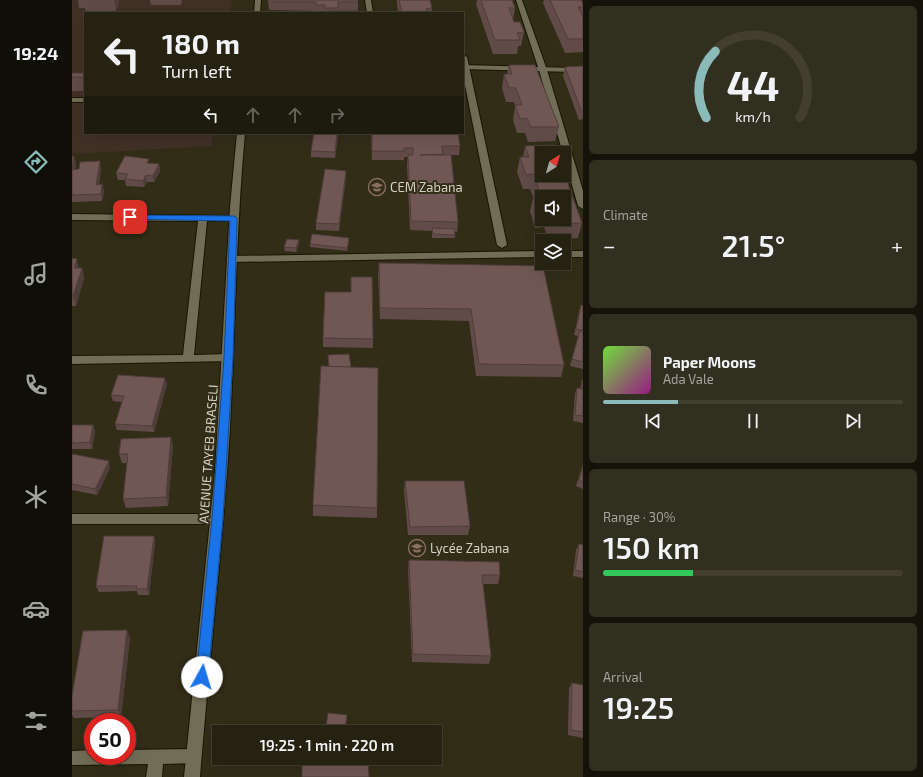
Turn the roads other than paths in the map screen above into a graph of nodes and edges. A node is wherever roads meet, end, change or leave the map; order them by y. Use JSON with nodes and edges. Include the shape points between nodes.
{"nodes":[{"id":1,"x":258,"y":0,"type":"edge"},
{"id":2,"x":368,"y":0,"type":"edge"},
{"id":3,"x":519,"y":0,"type":"edge"},
{"id":4,"x":257,"y":12,"type":"edge"},
{"id":5,"x":370,"y":12,"type":"edge"},
{"id":6,"x":464,"y":67,"type":"edge"},
{"id":7,"x":543,"y":70,"type":"junction"},
{"id":8,"x":574,"y":70,"type":"edge"},
{"id":9,"x":72,"y":100,"type":"edge"},
{"id":10,"x":84,"y":100,"type":"edge"},
{"id":11,"x":241,"y":134,"type":"edge"},
{"id":12,"x":583,"y":206,"type":"edge"},
{"id":13,"x":72,"y":217,"type":"edge"},
{"id":14,"x":203,"y":218,"type":"junction"},
{"id":15,"x":234,"y":218,"type":"junction"},
{"id":16,"x":502,"y":245,"type":"dead end"},
{"id":17,"x":535,"y":254,"type":"edge"},
{"id":18,"x":571,"y":254,"type":"edge"},
{"id":19,"x":583,"y":254,"type":"edge"},
{"id":20,"x":231,"y":259,"type":"junction"},
{"id":21,"x":188,"y":358,"type":"junction"},
{"id":22,"x":228,"y":358,"type":"junction"},
{"id":23,"x":72,"y":360,"type":"edge"},
{"id":24,"x":72,"y":519,"type":"edge"},
{"id":25,"x":218,"y":519,"type":"junction"},
{"id":26,"x":194,"y":756,"type":"junction"},
{"id":27,"x":157,"y":757,"type":"junction"},
{"id":28,"x":72,"y":758,"type":"edge"},
{"id":29,"x":154,"y":777,"type":"edge"},
{"id":30,"x":192,"y":777,"type":"edge"}],
"edges":[{"from":1,"to":4,"type":"street"},
{"from":2,"to":5,"type":"street"},
{"from":3,"to":7,"type":"street"},
{"from":6,"to":7,"type":"street"},
{"from":6,"to":16,"type":"street"},
{"from":7,"to":8,"type":"street"},
{"from":7,"to":12,"type":"street"},
{"from":9,"to":10,"type":"street"},
{"from":11,"to":15,"type":"street","name":"AVENUE TAYEB BRASELI"},
{"from":13,"to":14,"type":"street"},
{"from":14,"to":15,"type":"street"},
{"from":14,"to":21,"type":"street"},
{"from":15,"to":20,"type":"street","name":"AVENUE TAYEB BRASELI"},
{"from":17,"to":20,"type":"street"},
{"from":18,"to":19,"type":"street"},
{"from":20,"to":22,"type":"street","name":"AVENUE TAYEB BRASELI"},
{"from":21,"to":22,"type":"street"},
{"from":21,"to":23,"type":"street"},
{"from":22,"to":25,"type":"street","name":"AVENUE TAYEB BRASELI"},
{"from":24,"to":25,"type":"street"},
{"from":25,"to":26,"type":"street","name":"AVENUE TAYEB BRASELI"},
{"from":26,"to":27,"type":"street"},
{"from":26,"to":30,"type":"street","name":"AVENUE TAYEB BRASELI"},
{"from":27,"to":28,"type":"street"},
{"from":27,"to":29,"type":"street"}]}
